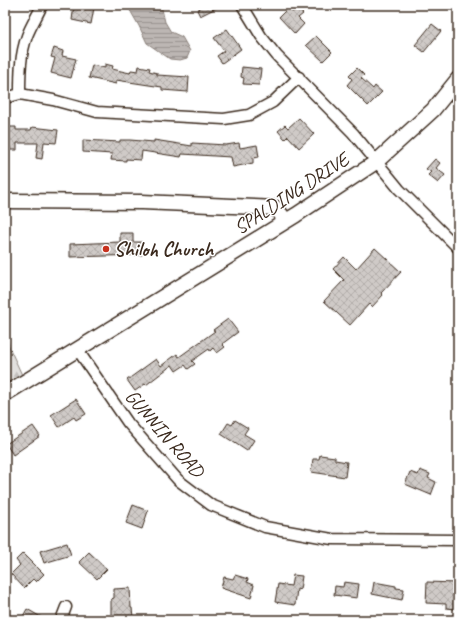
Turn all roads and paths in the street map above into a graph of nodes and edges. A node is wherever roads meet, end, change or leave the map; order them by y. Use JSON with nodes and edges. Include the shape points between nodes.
{"nodes":[{"id":1,"x":42,"y":5,"type":"edge"},
{"id":2,"x":242,"y":5,"type":"edge"},
{"id":3,"x":299,"y":77,"type":"junction"},
{"id":4,"x":458,"y":79,"type":"edge"},
{"id":5,"x":20,"y":94,"type":"junction"},
{"id":6,"x":5,"y":98,"type":"edge"},
{"id":7,"x":376,"y":162,"type":"junction"},
{"id":8,"x":5,"y":201,"type":"edge"},
{"id":9,"x":286,"y":221,"type":"junction"},
{"id":10,"x":458,"y":248,"type":"edge"},
{"id":11,"x":77,"y":349,"type":"junction"},
{"id":12,"x":5,"y":394,"type":"edge"},
{"id":13,"x":458,"y":540,"type":"edge"},
{"id":14,"x":66,"y":607,"type":"dead end"},
{"id":15,"x":61,"y":620,"type":"edge"}],
"edges":[{"from":1,"to":5,"type":"street","via":[[27,35],[22,52]]},
{"from":2,"to":3,"type":"street","via":[[261,36]]},
{"from":3,"to":5,"type":"street","via":[[273,102],[249,115],[224,119],[97,112]]},
{"from":3,"to":7,"type":"street","via":[[353,133]]},
{"from":4,"to":7,"type":"main road","name":"SPALDING DRIVE","via":[[433,110]]},
{"from":5,"to":6,"type":"street"},
{"from":7,"to":9,"type":"main road","name":"SPALDING DRIVE"},
{"from":7,"to":10,"type":"street"},
{"from":8,"to":9,"type":"main road","via":[[142,202],[276,208]]},
{"from":9,"to":11,"type":"main road","name":"SPALDING DRIVE"},
{"from":11,"to":12,"type":"main road","name":"SPALDING DRIVE"},
{"from":11,"to":13,"type":"street","name":"GUNNIN ROAD","via":[[128,423],[178,480],[211,505],[265,527],[332,540]]},
{"from":14,"to":15,"type":"street"}]}
